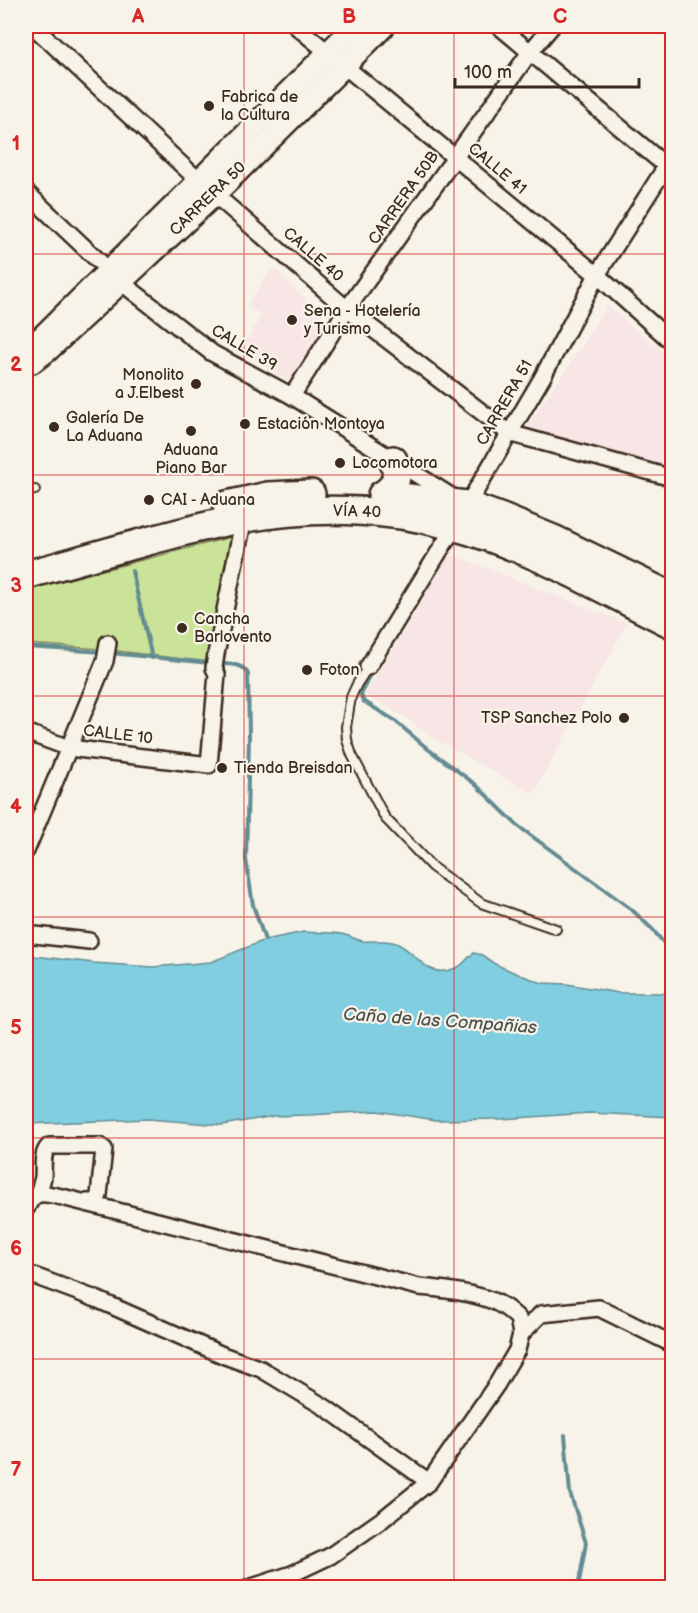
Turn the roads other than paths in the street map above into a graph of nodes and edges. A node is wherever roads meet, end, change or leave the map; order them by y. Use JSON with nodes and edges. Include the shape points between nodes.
{"nodes":[{"id":1,"x":33,"y":26,"type":"edge"},
{"id":2,"x":296,"y":26,"type":"edge"},
{"id":3,"x":355,"y":26,"type":"edge"},
{"id":4,"x":384,"y":26,"type":"edge"},
{"id":5,"x":499,"y":26,"type":"edge"},
{"id":6,"x":552,"y":26,"type":"edge"},
{"id":7,"x":530,"y":52,"type":"junction"},
{"id":8,"x":336,"y":60,"type":"junction"},
{"id":9,"x":455,"y":157,"type":"junction"},
{"id":10,"x":671,"y":165,"type":"edge"},
{"id":11,"x":198,"y":180,"type":"junction"},
{"id":12,"x":26,"y":192,"type":"edge"},
{"id":13,"x":215,"y":195,"type":"junction"},
{"id":14,"x":597,"y":275,"type":"junction"},
{"id":15,"x":115,"y":277,"type":"junction"},
{"id":16,"x":348,"y":309,"type":"junction"},
{"id":17,"x":34,"y":342,"type":"edge"},
{"id":18,"x":672,"y":342,"type":"edge"},
{"id":19,"x":26,"y":364,"type":"edge"},
{"id":20,"x":292,"y":396,"type":"junction"},
{"id":21,"x":509,"y":433,"type":"junction"},
{"id":22,"x":393,"y":460,"type":"junction"},
{"id":23,"x":672,"y":478,"type":"edge"},
{"id":24,"x":35,"y":490,"type":"dead end"},
{"id":25,"x":26,"y":492,"type":"edge"},
{"id":26,"x":382,"y":495,"type":"junction"},
{"id":27,"x":461,"y":516,"type":"junction"},
{"id":28,"x":242,"y":518,"type":"junction"},
{"id":29,"x":26,"y":556,"type":"edge"},
{"id":30,"x":26,"y":575,"type":"edge"},
{"id":31,"x":672,"y":597,"type":"edge"},
{"id":32,"x":672,"y":624,"type":"edge"},
{"id":33,"x":107,"y":654,"type":"dead end"},
{"id":34,"x":368,"y":667,"type":"joint"},
{"id":35,"x":26,"y":732,"type":"edge"},
{"id":36,"x":69,"y":748,"type":"junction"},
{"id":37,"x":26,"y":851,"type":"edge"},
{"id":38,"x":556,"y":929,"type":"dead end"},
{"id":39,"x":26,"y":934,"type":"edge"},
{"id":40,"x":89,"y":941,"type":"dead end"},
{"id":41,"x":39,"y":1193,"type":"junction"},
{"id":42,"x":86,"y":1202,"type":"junction"},
{"id":43,"x":26,"y":1209,"type":"edge"},
{"id":44,"x":26,"y":1273,"type":"edge"},
{"id":45,"x":521,"y":1334,"type":"junction"},
{"id":46,"x":672,"y":1344,"type":"edge"},
{"id":47,"x":429,"y":1482,"type":"junction"},
{"id":48,"x":249,"y":1587,"type":"edge"}],
"edges":[{"from":1,"to":11,"type":"street","name":"CALLE 40"},
{"from":2,"to":8,"type":"street","name":"CALLE 41"},
{"from":3,"to":8,"type":"street","name":"CARRERA 50"},
{"from":4,"to":8,"type":"street","name":"CARRERA 50"},
{"from":5,"to":7,"type":"street"},
{"from":6,"to":7,"type":"street","name":"CARRERA 50B"},
{"from":7,"to":9,"type":"street","name":"CARRERA 50B"},
{"from":7,"to":10,"type":"street"},
{"from":8,"to":9,"type":"street","name":"CALLE 41"},
{"from":8,"to":11,"type":"street","name":"CARRERA 50"},
{"from":8,"to":13,"type":"street","name":"CARRERA 50"},
{"from":9,"to":14,"type":"street","name":"CALLE 41"},
{"from":9,"to":16,"type":"street","name":"CARRERA 50B"},
{"from":10,"to":14,"type":"street","name":"CARRERA 51"},
{"from":11,"to":13,"type":"street","name":"CALLE 40"},
{"from":11,"to":15,"type":"street","name":"CARRERA 50"},
{"from":12,"to":15,"type":"street","name":"CALLE 39"},
{"from":13,"to":15,"type":"street","name":"CARRERA 50"},
{"from":13,"to":16,"type":"street","name":"CALLE 40"},
{"from":14,"to":18,"type":"street","name":"CALLE 41"},
{"from":14,"to":21,"type":"street","name":"CARRERA 51"},
{"from":15,"to":17,"type":"street","name":"CARRERA 50"},
{"from":15,"to":20,"type":"street","name":"CALLE 39","via":[[212,353]]},
{"from":16,"to":20,"type":"street","name":"CARRERA 50B"},
{"from":16,"to":21,"type":"street","name":"CALLE 40"},
{"from":17,"to":19,"type":"street","name":"CARRERA 50","via":[[32,362]]},
{"from":20,"to":22,"type":"street","name":"CALLE 39"},
{"from":21,"to":23,"type":"street","name":"CALLE 40"},
{"from":21,"to":27,"type":"street","name":"CARRERA 51"},
{"from":22,"to":26,"type":"highway","via":[[397,476],[389,491]]},
{"from":22,"to":27,"type":"street","name":"CALLE 39"},
{"from":24,"to":25,"type":"lane"},
{"from":26,"to":27,"type":"highway","name":"VÍA 40"},
{"from":26,"to":29,"type":"highway","name":"VÍA 40","via":[[268,496]]},
{"from":27,"to":28,"type":"highway","name":"VÍA 40","via":[[347,510]]},
{"from":27,"to":31,"type":"highway","name":"VÍA 40","via":[[502,518]]},
{"from":27,"to":32,"type":"highway","name":"VÍA 40","via":[[494,539]]},
{"from":27,"to":34,"type":"street","name":"CARRERA 51"},
{"from":28,"to":30,"type":"highway","name":"VÍA 40"},
{"from":28,"to":36,"type":"street","name":"CALLE 10","via":[[215,661],[209,765]]},
{"from":33,"to":36,"type":"street"},
{"from":34,"to":38,"type":"lane","via":[[351,697],[347,740],[386,818],[432,867],[481,903]]},
{"from":35,"to":36,"type":"street","name":"CALLE 10"},
{"from":36,"to":37,"type":"street"},
{"from":39,"to":40,"type":"street"},
{"from":41,"to":42,"type":"street"},
{"from":41,"to":42,"type":"street","via":[[46,1148],[99,1146],[104,1149],[99,1195],[96,1202]]},
{"from":41,"to":43,"type":"street"},
{"from":42,"to":45,"type":"street","via":[[419,1287],[489,1300],[518,1318]]},
{"from":44,"to":47,"type":"street","via":[[261,1369],[326,1408]]},
{"from":45,"to":46,"type":"street","via":[[541,1314],[599,1308]]},
{"from":45,"to":47,"type":"street","via":[[517,1350],[496,1384]]},
{"from":47,"to":48,"type":"street","via":[[330,1556],[292,1574]]}]}
